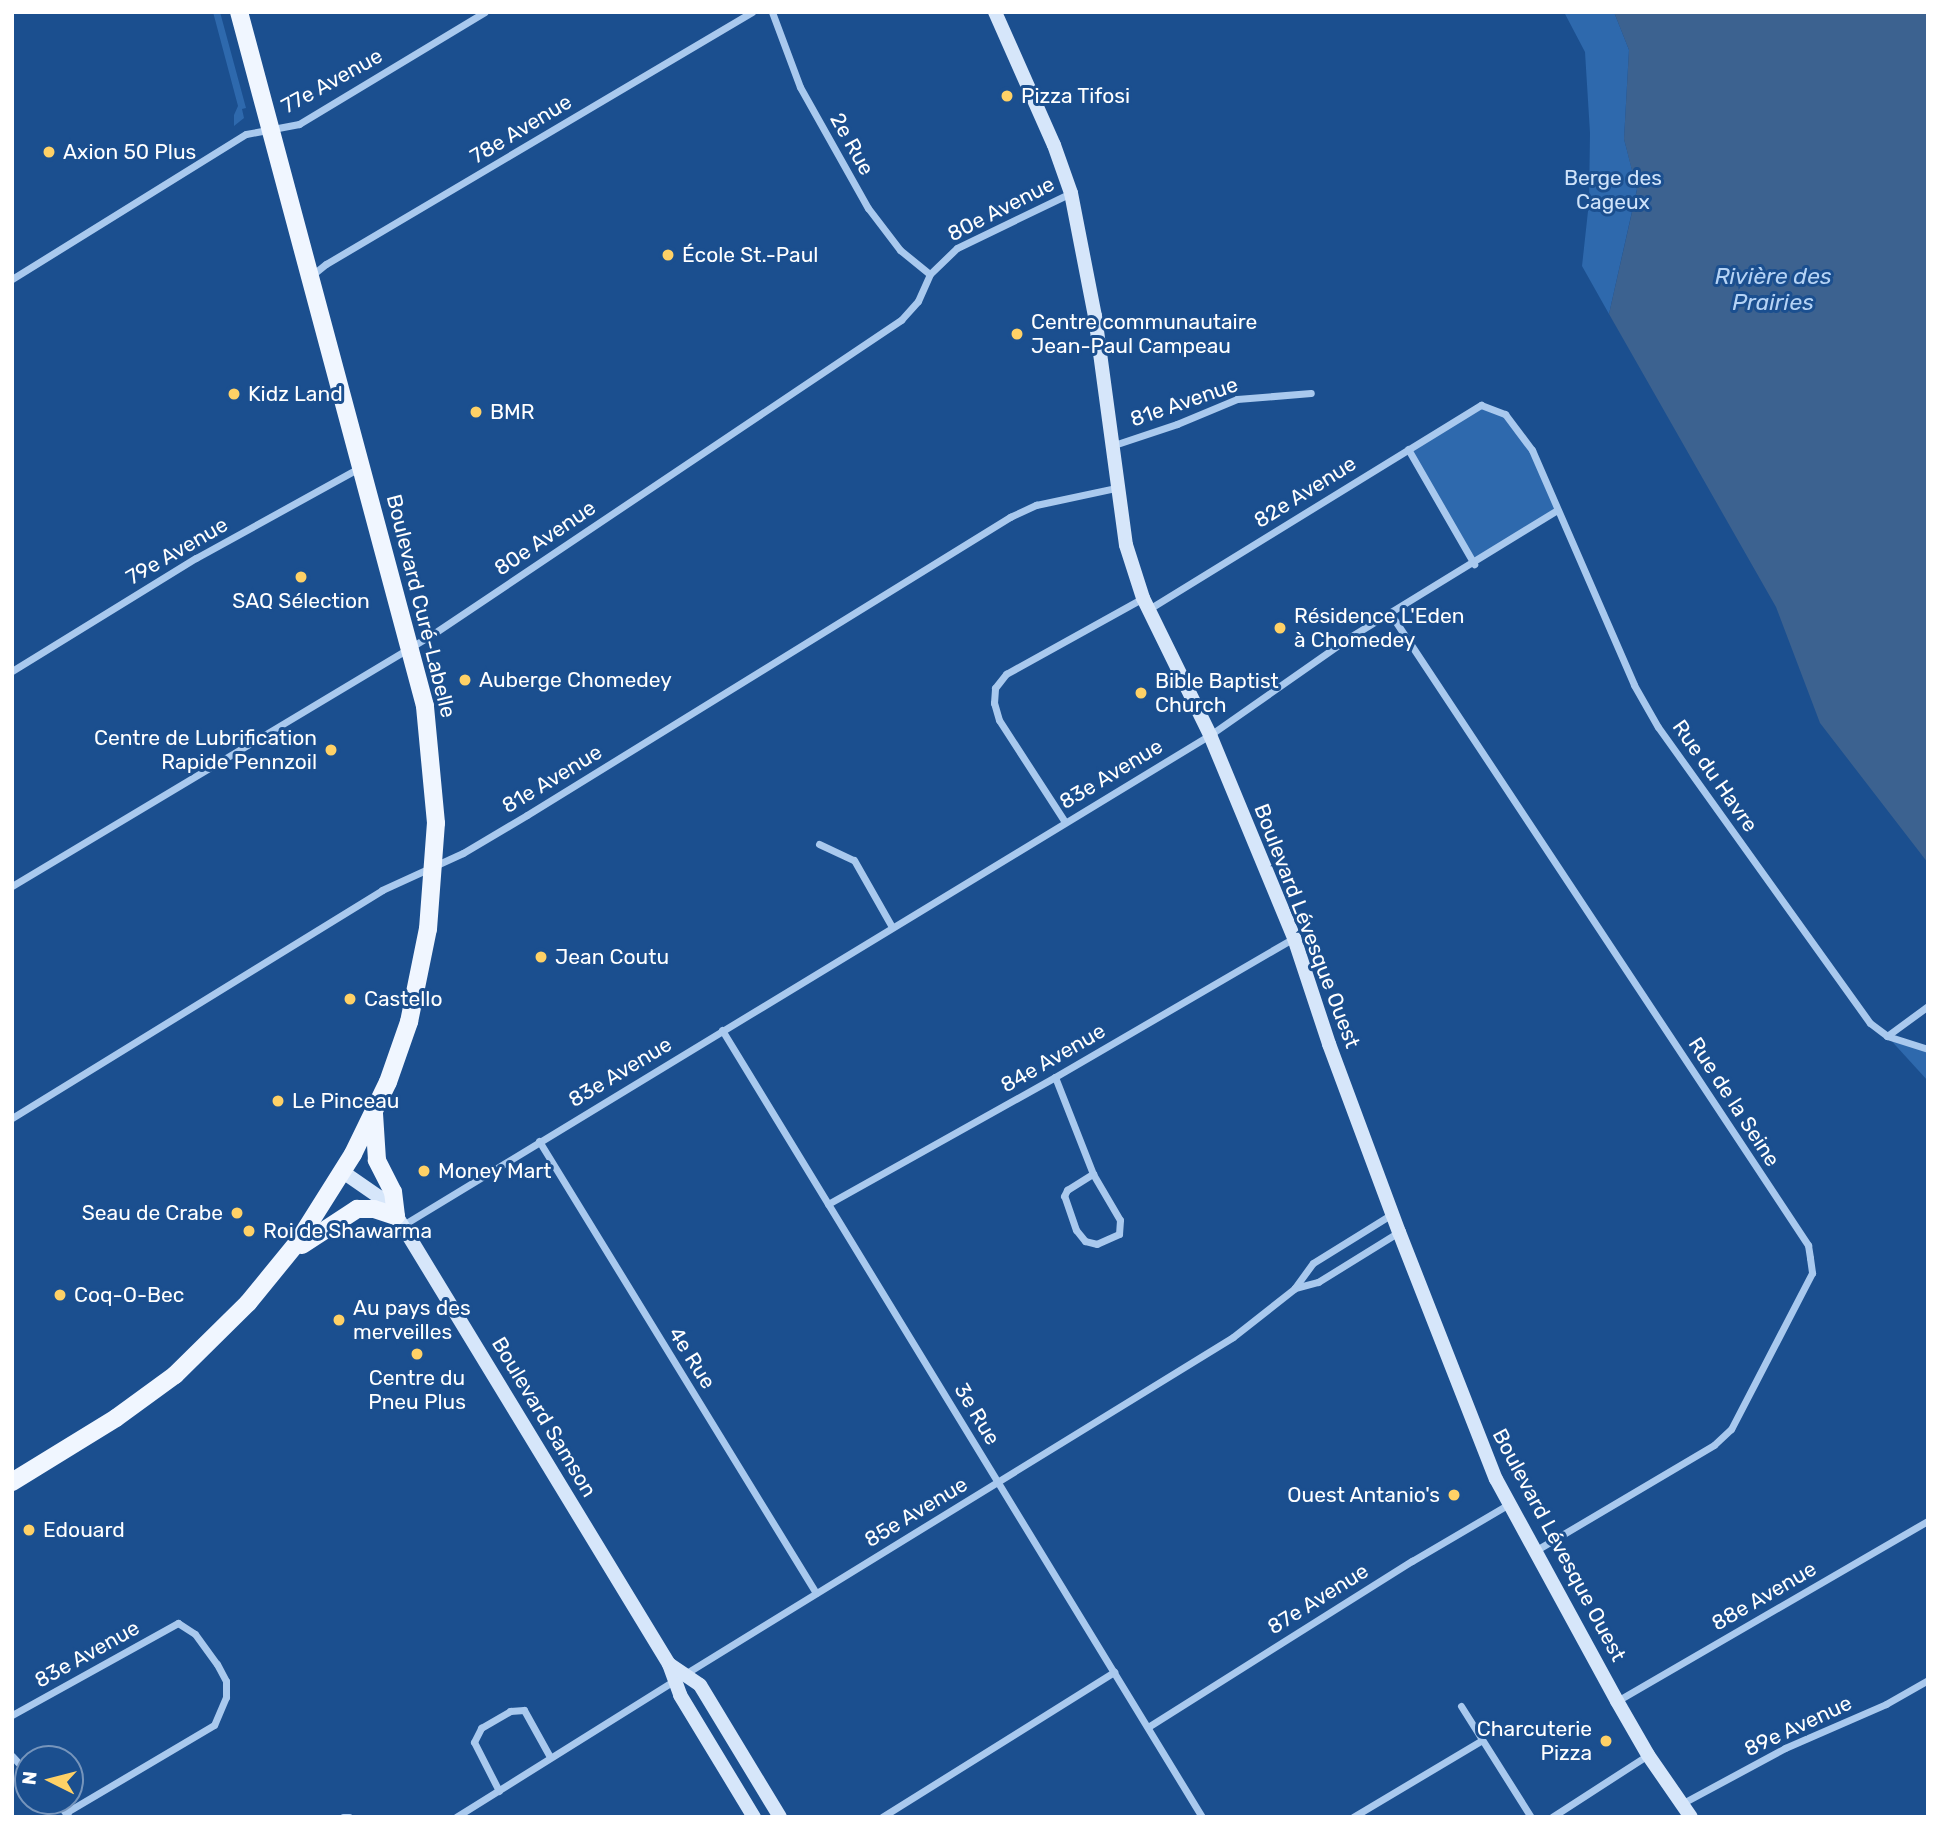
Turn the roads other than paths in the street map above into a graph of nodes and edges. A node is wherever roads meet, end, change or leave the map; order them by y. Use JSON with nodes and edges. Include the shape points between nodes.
{"nodes":[{"id":1,"x":239,"y":12,"type":"edge"},
{"id":2,"x":485,"y":12,"type":"edge"},
{"id":3,"x":752,"y":12,"type":"edge"},
{"id":4,"x":772,"y":12,"type":"edge"},
{"id":5,"x":995,"y":12,"type":"edge"},
{"id":6,"x":271,"y":130,"type":"junction"},
{"id":7,"x":1071,"y":193,"type":"junction"},
{"id":8,"x":930,"y":274,"type":"junction"},
{"id":9,"x":310,"y":277,"type":"junction"},
{"id":10,"x":12,"y":279,"type":"edge"},
{"id":11,"x":1311,"y":393,"type":"dead end"},
{"id":12,"x":1481,"y":405,"type":"joint"},
{"id":13,"x":1111,"y":446,"type":"junction"},
{"id":14,"x":1408,"y":449,"type":"junction"},
{"id":15,"x":362,"y":467,"type":"junction"},
{"id":16,"x":1116,"y":488,"type":"junction"},
{"id":17,"x":1557,"y":510,"type":"junction"},
{"id":18,"x":1474,"y":564,"type":"junction"},
{"id":19,"x":1146,"y":603,"type":"junction"},
{"id":20,"x":1390,"y":613,"type":"junction"},
{"id":21,"x":411,"y":648,"type":"junction"},
{"id":22,"x":12,"y":671,"type":"edge"},
{"id":23,"x":1210,"y":735,"type":"junction"},
{"id":24,"x":1066,"y":822,"type":"junction"},
{"id":25,"x":819,"y":844,"type":"dead end"},
{"id":26,"x":434,"y":865,"type":"junction"},
{"id":27,"x":12,"y":886,"type":"edge"},
{"id":28,"x":892,"y":928,"type":"junction"},
{"id":29,"x":1294,"y":938,"type":"junction"},
{"id":30,"x":1928,"y":1006,"type":"edge"},
{"id":31,"x":722,"y":1031,"type":"junction"},
{"id":32,"x":1887,"y":1036,"type":"junction"},
{"id":33,"x":1928,"y":1049,"type":"edge"},
{"id":34,"x":1055,"y":1077,"type":"junction"},
{"id":35,"x":374,"y":1112,"type":"junction"},
{"id":36,"x":12,"y":1118,"type":"edge"},
{"id":37,"x":538,"y":1141,"type":"junction"},
{"id":38,"x":343,"y":1172,"type":"junction"},
{"id":39,"x":1093,"y":1174,"type":"junction"},
{"id":40,"x":828,"y":1204,"type":"junction"},
{"id":41,"x":1392,"y":1214,"type":"junction"},
{"id":42,"x":399,"y":1221,"type":"junction"},
{"id":43,"x":1399,"y":1232,"type":"junction"},
{"id":44,"x":290,"y":1252,"type":"junction"},
{"id":45,"x":1294,"y":1289,"type":"junction"},
{"id":46,"x":12,"y":1482,"type":"edge"},
{"id":47,"x":999,"y":1484,"type":"junction"},
{"id":48,"x":1509,"y":1504,"type":"junction"},
{"id":49,"x":1928,"y":1521,"type":"edge"},
{"id":50,"x":1534,"y":1552,"type":"junction"},
{"id":51,"x":816,"y":1593,"type":"junction"},
{"id":52,"x":1114,"y":1672,"type":"junction"},
{"id":53,"x":680,"y":1677,"type":"junction"},
{"id":54,"x":1928,"y":1680,"type":"edge"},
{"id":55,"x":1618,"y":1701,"type":"junction"},
{"id":56,"x":1461,"y":1706,"type":"dead end"},
{"id":57,"x":12,"y":1715,"type":"edge"},
{"id":58,"x":1148,"y":1727,"type":"junction"},
{"id":59,"x":1482,"y":1740,"type":"junction"},
{"id":60,"x":1648,"y":1755,"type":"junction"},
{"id":61,"x":550,"y":1757,"type":"junction"},
{"id":62,"x":499,"y":1791,"type":"junction"},
{"id":63,"x":1683,"y":1803,"type":"junction"},
{"id":64,"x":84,"y":1805,"type":"edge"},
{"id":65,"x":343,"y":1817,"type":"edge"},
{"id":66,"x":349,"y":1817,"type":"edge"},
{"id":67,"x":456,"y":1817,"type":"edge"},
{"id":68,"x":754,"y":1817,"type":"edge"},
{"id":69,"x":780,"y":1817,"type":"edge"},
{"id":70,"x":882,"y":1817,"type":"edge"},
{"id":71,"x":1202,"y":1817,"type":"edge"},
{"id":72,"x":1353,"y":1817,"type":"edge"},
{"id":73,"x":1531,"y":1817,"type":"edge"},
{"id":74,"x":1552,"y":1817,"type":"edge"},
{"id":75,"x":1691,"y":1817,"type":"edge"}],
"edges":[{"from":1,"to":6,"type":"main road","name":"Boulevard Curé-Labelle"},
{"from":2,"to":6,"type":"street","name":"77e Avenue","via":[[299,124]]},
{"from":3,"to":9,"type":"street","name":"78e Avenue"},
{"from":4,"to":8,"type":"street","name":"2e Rue","via":[[800,87],[868,208],[900,250]]},
{"from":5,"to":7,"type":"street","name":"Boulevard Lévesque Ouest"},
{"from":6,"to":9,"type":"main road","name":"Boulevard Curé-Labelle"},
{"from":6,"to":10,"type":"street","name":"77e Avenue","via":[[246,134]]},
{"from":7,"to":8,"type":"street","name":"80e Avenue","via":[[957,248]]},
{"from":7,"to":13,"type":"street","name":"Boulevard Lévesque Ouest","via":[[1090,288]]},
{"from":8,"to":21,"type":"street","name":"80e Avenue","via":[[918,301],[901,320]]},
{"from":9,"to":15,"type":"main road","name":"Boulevard Curé-Labelle"},
{"from":11,"to":13,"type":"street","name":"81e Avenue","via":[[1237,399]]},
{"from":12,"to":14,"type":"street","name":"82e Avenue"},
{"from":12,"to":17,"type":"street","name":"Rue du Havre","via":[[1505,414],[1532,450]]},
{"from":13,"to":16,"type":"street","name":"Boulevard Lévesque Ouest"},
{"from":14,"to":18,"type":"street"},
{"from":14,"to":19,"type":"street","name":"82e Avenue"},
{"from":15,"to":21,"type":"main road","name":"Boulevard Curé-Labelle"},
{"from":15,"to":22,"type":"street","name":"79e Avenue","via":[[196,558]]},
{"from":16,"to":19,"type":"street","name":"Boulevard Lévesque Ouest","via":[[1126,545]]},
{"from":16,"to":26,"type":"street","name":"81e Avenue","via":[[1036,505],[1010,517],[527,815]]},
{"from":17,"to":18,"type":"street","name":"83e Avenue"},
{"from":17,"to":32,"type":"street","name":"Rue du Havre","via":[[1634,685],[1658,727],[1870,1023]]},
{"from":18,"to":20,"type":"street","name":"83e Avenue"},
{"from":19,"to":23,"type":"street","name":"Boulevard Lévesque Ouest"},
{"from":19,"to":24,"type":"street","name":"82e Avenue","via":[[1006,674],[995,688],[999,720]]},
{"from":20,"to":23,"type":"street","name":"83e Avenue"},
{"from":20,"to":50,"type":"street","name":"Rue de la Seine","via":[[1808,1245],[1810,1258],[1812,1273],[1731,1429],[1714,1445]]},
{"from":21,"to":26,"type":"main road","name":"Boulevard Curé-Labelle","via":[[431,749]]},
{"from":21,"to":27,"type":"street","name":"80e Avenue"},
{"from":23,"to":24,"type":"street","name":"83e Avenue"},
{"from":23,"to":29,"type":"street","name":"Boulevard Lévesque Ouest"},
{"from":24,"to":28,"type":"street","name":"83e Avenue"},
{"from":25,"to":28,"type":"street","via":[[854,860]]},
{"from":26,"to":35,"type":"main road","name":"Boulevard Curé-Labelle","via":[[414,1000],[401,1047]]},
{"from":26,"to":36,"type":"street","name":"81e Avenue","via":[[382,890]]},
{"from":28,"to":31,"type":"street","name":"83e Avenue"},
{"from":29,"to":34,"type":"street","name":"84e Avenue"},
{"from":29,"to":41,"type":"street","name":"Boulevard Lévesque Ouest"},
{"from":30,"to":32,"type":"street"},
{"from":31,"to":37,"type":"street","name":"83e Avenue"},
{"from":31,"to":40,"type":"street","name":"3e Rue"},
{"from":32,"to":33,"type":"street","name":"Rue du Havre"},
{"from":34,"to":39,"type":"street"},
{"from":34,"to":40,"type":"street","name":"84e Avenue"},
{"from":35,"to":38,"type":"main road","name":"Boulevard Curé-Labelle"},
{"from":35,"to":42,"type":"main road","via":[[377,1160],[393,1192]]},
{"from":37,"to":42,"type":"street","name":"83e Avenue"},
{"from":37,"to":51,"type":"street","name":"4e Rue"},
{"from":38,"to":42,"type":"street","name":"Boulevard Samson","via":[[379,1197]]},
{"from":38,"to":44,"type":"main road","name":"Boulevard Curé-Labelle"},
{"from":39,"to":39,"type":"street","via":[[1064,1196],[1076,1230],[1085,1241],[1097,1244],[1119,1234],[1120,1220]]},
{"from":40,"to":47,"type":"street","name":"3e Rue"},
{"from":41,"to":43,"type":"street","name":"Boulevard Lévesque Ouest"},
{"from":41,"to":45,"type":"street","name":"85e Avenue","via":[[1312,1263]]},
{"from":42,"to":44,"type":"main road","via":[[368,1208],[354,1210]]},
{"from":42,"to":53,"type":"street","name":"Boulevard Samson"},
{"from":43,"to":45,"type":"street","name":"85e Avenue","via":[[1318,1282]]},
{"from":43,"to":48,"type":"street","name":"Boulevard Lévesque Ouest","via":[[1473,1426]]},
{"from":44,"to":46,"type":"main road","name":"Boulevard Curé-Labelle","via":[[228,1325],[175,1375],[117,1418]]},
{"from":45,"to":47,"type":"street","name":"85e Avenue","via":[[1233,1337]]},
{"from":47,"to":51,"type":"street","name":"85e Avenue"},
{"from":47,"to":52,"type":"street","name":"3e Rue"},
{"from":48,"to":50,"type":"street","name":"Boulevard Lévesque Ouest"},
{"from":48,"to":58,"type":"street","name":"87e Avenue"},
{"from":49,"to":55,"type":"street","name":"88e Avenue"},
{"from":50,"to":55,"type":"street","name":"Boulevard Lévesque Ouest"},
{"from":51,"to":53,"type":"street","name":"85e Avenue"},
{"from":52,"to":58,"type":"street","name":"3e Rue"},
{"from":52,"to":70,"type":"street"},
{"from":53,"to":61,"type":"street","name":"85e Avenue"},
{"from":53,"to":68,"type":"street","name":"Boulevard Samson","via":[[680,1695]]},
{"from":53,"to":69,"type":"street","name":"Boulevard Samson","via":[[700,1685]]},
{"from":54,"to":63,"type":"street","name":"89e Avenue"},
{"from":55,"to":60,"type":"street","name":"Boulevard Lévesque Ouest"},
{"from":56,"to":59,"type":"street"},
{"from":57,"to":64,"type":"street","name":"83e Avenue","via":[[178,1623],[195,1634],[226,1681],[226,1697],[214,1725]]},
{"from":58,"to":71,"type":"street","name":"3e Rue"},
{"from":59,"to":72,"type":"street"},
{"from":59,"to":73,"type":"street"},
{"from":60,"to":63,"type":"street","name":"Boulevard Lévesque Ouest"},
{"from":60,"to":74,"type":"street"},
{"from":61,"to":62,"type":"street","name":"85e Avenue"},
{"from":61,"to":62,"type":"street","via":[[524,1710],[510,1710],[481,1728],[474,1742]]},
{"from":62,"to":67,"type":"street","name":"85e Avenue"},
{"from":63,"to":75,"type":"street","name":"Boulevard Lévesque Ouest"},
{"from":65,"to":66,"type":"street"}]}
